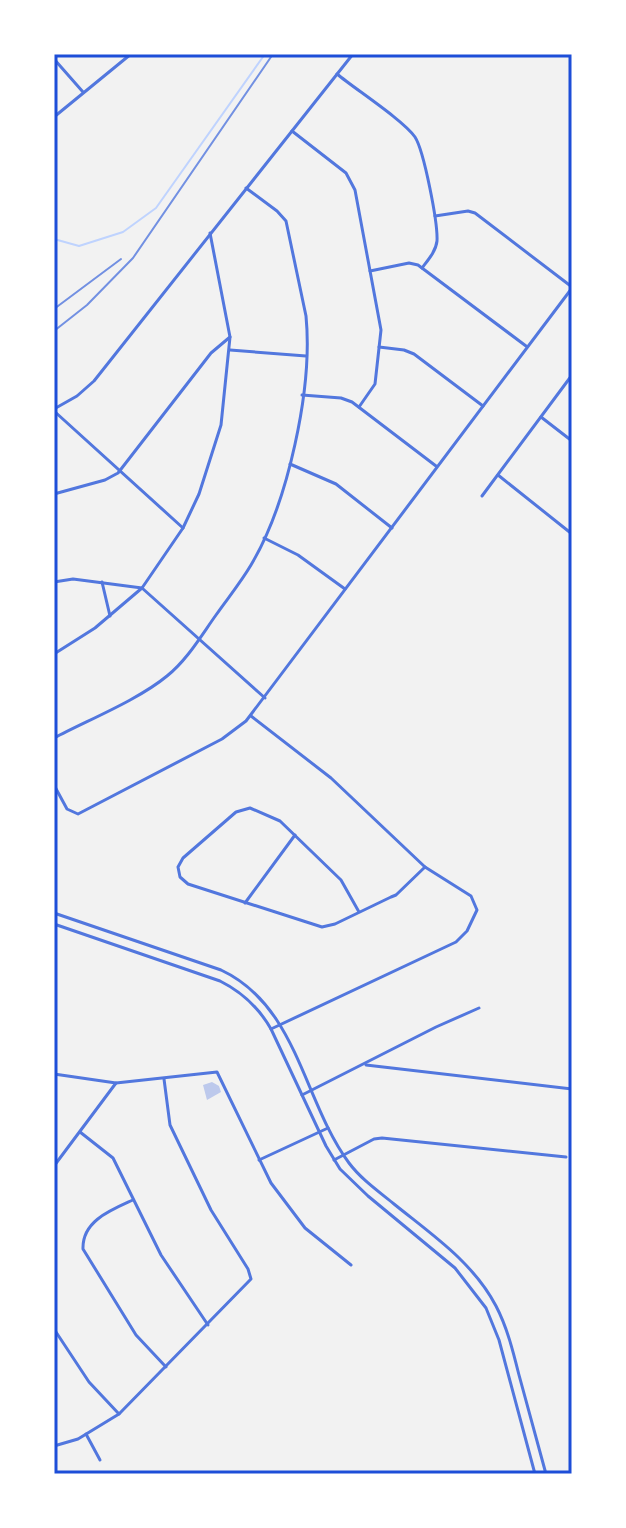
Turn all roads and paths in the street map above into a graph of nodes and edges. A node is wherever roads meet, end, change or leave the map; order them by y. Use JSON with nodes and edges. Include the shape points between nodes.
{"nodes":[{"id":1,"x":131,"y":54,"type":"edge"},
{"id":2,"x":353,"y":54,"type":"edge"},
{"id":3,"x":54,"y":59,"type":"edge"},
{"id":4,"x":337,"y":74,"type":"junction"},
{"id":5,"x":83,"y":93,"type":"junction"},
{"id":6,"x":54,"y":117,"type":"edge"},
{"id":7,"x":292,"y":131,"type":"junction"},
{"id":8,"x":572,"y":162,"type":"edge"},
{"id":9,"x":572,"y":183,"type":"edge"},
{"id":10,"x":246,"y":188,"type":"junction"},
{"id":11,"x":435,"y":216,"type":"junction"},
{"id":12,"x":210,"y":233,"type":"junction"},
{"id":13,"x":422,"y":268,"type":"junction"},
{"id":14,"x":370,"y":271,"type":"junction"},
{"id":15,"x":572,"y":287,"type":"edge"},
{"id":16,"x":230,"y":337,"type":"junction"},
{"id":17,"x":379,"y":347,"type":"junction"},
{"id":18,"x":527,"y":347,"type":"junction"},
{"id":19,"x":229,"y":350,"type":"junction"},
{"id":20,"x":306,"y":356,"type":"junction"},
{"id":21,"x":572,"y":375,"type":"edge"},
{"id":22,"x":302,"y":395,"type":"junction"},
{"id":23,"x":483,"y":406,"type":"junction"},
{"id":24,"x":359,"y":407,"type":"junction"},
{"id":25,"x":54,"y":410,"type":"edge"},
{"id":26,"x":541,"y":417,"type":"junction"},
{"id":27,"x":572,"y":441,"type":"edge"},
{"id":28,"x":290,"y":464,"type":"junction"},
{"id":29,"x":437,"y":467,"type":"junction"},
{"id":30,"x":120,"y":471,"type":"junction"},
{"id":31,"x":498,"y":475,"type":"junction"},
{"id":32,"x":54,"y":494,"type":"edge"},
{"id":33,"x":482,"y":496,"type":"dead end"},
{"id":34,"x":183,"y":528,"type":"junction"},
{"id":35,"x":392,"y":528,"type":"junction"},
{"id":36,"x":572,"y":534,"type":"edge"},
{"id":37,"x":264,"y":538,"type":"junction"},
{"id":38,"x":54,"y":582,"type":"edge"},
{"id":39,"x":102,"y":582,"type":"junction"},
{"id":40,"x":142,"y":588,"type":"junction"},
{"id":41,"x":345,"y":590,"type":"junction"},
{"id":42,"x":110,"y":616,"type":"junction"},
{"id":43,"x":199,"y":640,"type":"junction"},
{"id":44,"x":54,"y":654,"type":"edge"},
{"id":45,"x":265,"y":698,"type":"junction"},
{"id":46,"x":251,"y":716,"type":"junction"},
{"id":47,"x":54,"y":738,"type":"edge"},
{"id":48,"x":54,"y":785,"type":"edge"},
{"id":49,"x":295,"y":835,"type":"junction"},
{"id":50,"x":425,"y":867,"type":"junction"},
{"id":51,"x":245,"y":903,"type":"junction"},
{"id":52,"x":359,"y":912,"type":"junction"},
{"id":53,"x":54,"y":913,"type":"edge"},
{"id":54,"x":54,"y":924,"type":"edge"},
{"id":55,"x":479,"y":1008,"type":"dead end"},
{"id":56,"x":280,"y":1024,"type":"junction"},
{"id":57,"x":271,"y":1029,"type":"junction"},
{"id":58,"x":366,"y":1065,"type":"junction"},
{"id":59,"x":54,"y":1074,"type":"edge"},
{"id":60,"x":164,"y":1079,"type":"junction"},
{"id":61,"x":116,"y":1083,"type":"junction"},
{"id":62,"x":572,"y":1089,"type":"edge"},
{"id":63,"x":312,"y":1090,"type":"junction"},
{"id":64,"x":302,"y":1095,"type":"junction"},
{"id":65,"x":329,"y":1128,"type":"junction"},
{"id":66,"x":80,"y":1132,"type":"junction"},
{"id":67,"x":320,"y":1132,"type":"junction"},
{"id":68,"x":344,"y":1155,"type":"junction"},
{"id":69,"x":566,"y":1157,"type":"dead end"},
{"id":70,"x":259,"y":1160,"type":"junction"},
{"id":71,"x":334,"y":1160,"type":"junction"},
{"id":72,"x":54,"y":1166,"type":"edge"},
{"id":73,"x":133,"y":1200,"type":"junction"},
{"id":74,"x":351,"y":1265,"type":"dead end"},
{"id":75,"x":494,"y":1303,"type":"junction"},
{"id":76,"x":486,"y":1308,"type":"junction"},
{"id":77,"x":208,"y":1325,"type":"junction"},
{"id":78,"x":54,"y":1329,"type":"edge"},
{"id":79,"x":166,"y":1367,"type":"junction"},
{"id":80,"x":119,"y":1414,"type":"junction"},
{"id":81,"x":86,"y":1434,"type":"junction"},
{"id":82,"x":54,"y":1446,"type":"edge"},
{"id":83,"x":100,"y":1460,"type":"dead end"},
{"id":84,"x":535,"y":1474,"type":"edge"},
{"id":85,"x":546,"y":1474,"type":"edge"}],
"edges":[{"from":1,"to":5,"type":"street"},
{"from":2,"to":4,"type":"street"},
{"from":3,"to":5,"type":"street"},
{"from":4,"to":7,"type":"street"},
{"from":4,"to":11,"type":"street","via":[[415,138]]},
{"from":5,"to":6,"type":"street"},
{"from":7,"to":10,"type":"street"},
{"from":7,"to":14,"type":"street","via":[[350,178]]},
{"from":8,"to":9,"type":"street"},
{"from":10,"to":12,"type":"street"},
{"from":10,"to":20,"type":"street","via":[[286,221],[306,316]]},
{"from":11,"to":13,"type":"street","via":[[437,244]]},
{"from":11,"to":15,"type":"street","via":[[475,213]]},
{"from":12,"to":16,"type":"street"},
{"from":12,"to":25,"type":"street","via":[[94,381]]},
{"from":13,"to":14,"type":"street","via":[[409,263]]},
{"from":13,"to":18,"type":"street"},
{"from":14,"to":17,"type":"street","via":[[380,316]]},
{"from":15,"to":18,"type":"street"},
{"from":16,"to":19,"type":"street"},
{"from":16,"to":30,"type":"street","via":[[211,353]]},
{"from":17,"to":23,"type":"street","via":[[411,352]]},
{"from":17,"to":24,"type":"street","via":[[375,384]]},
{"from":18,"to":23,"type":"street"},
{"from":19,"to":20,"type":"street"},
{"from":19,"to":34,"type":"street","via":[[216,444]]},
{"from":20,"to":22,"type":"street"},
{"from":21,"to":26,"type":"street"},
{"from":22,"to":24,"type":"street","via":[[341,398]]},
{"from":22,"to":28,"type":"street"},
{"from":23,"to":29,"type":"street"},
{"from":24,"to":29,"type":"street"},
{"from":25,"to":30,"type":"street"},
{"from":26,"to":27,"type":"street"},
{"from":26,"to":31,"type":"street"},
{"from":28,"to":35,"type":"street","via":[[336,484]]},
{"from":28,"to":37,"type":"street"},
{"from":29,"to":35,"type":"street"},
{"from":30,"to":32,"type":"street"},
{"from":30,"to":34,"type":"street"},
{"from":31,"to":33,"type":"street"},
{"from":31,"to":36,"type":"street"},
{"from":34,"to":40,"type":"street"},
{"from":35,"to":41,"type":"street"},
{"from":37,"to":41,"type":"street","via":[[295,553]]},
{"from":37,"to":43,"type":"street"},
{"from":38,"to":39,"type":"street"},
{"from":39,"to":40,"type":"street"},
{"from":39,"to":42,"type":"street"},
{"from":40,"to":42,"type":"street"},
{"from":40,"to":43,"type":"street"},
{"from":41,"to":45,"type":"street"},
{"from":42,"to":44,"type":"street"},
{"from":43,"to":45,"type":"street"},
{"from":43,"to":47,"type":"street","via":[[162,680]]},
{"from":45,"to":46,"type":"street"},
{"from":46,"to":48,"type":"street","via":[[222,739],[78,814],[67,809]]},
{"from":46,"to":50,"type":"street","via":[[331,778]]},
{"from":49,"to":51,"type":"street"},
{"from":49,"to":51,"type":"street","via":[[275,817],[246,808],[183,858],[178,870],[184,882]]},
{"from":49,"to":52,"type":"street","via":[[341,880]]},
{"from":50,"to":52,"type":"street","via":[[400,892]]},
{"from":50,"to":56,"type":"street","via":[[471,896],[477,910],[467,931],[456,942]]},
{"from":51,"to":52,"type":"street","via":[[318,927]]},
{"from":53,"to":56,"type":"street","via":[[228,973],[257,994]]},
{"from":54,"to":57,"type":"street","via":[[224,982],[249,1001]]},
{"from":55,"to":58,"type":"street"},
{"from":56,"to":57,"type":"street"},
{"from":56,"to":63,"type":"street"},
{"from":57,"to":64,"type":"street"},
{"from":58,"to":62,"type":"street"},
{"from":58,"to":63,"type":"street"},
{"from":59,"to":61,"type":"street"},
{"from":60,"to":61,"type":"street"},
{"from":60,"to":70,"type":"street","via":[[218,1074]]},
{"from":60,"to":77,"type":"street","via":[[170,1125],[211,1210],[250,1272],[250,1281]]},
{"from":61,"to":66,"type":"street"},
{"from":63,"to":64,"type":"street"},
{"from":63,"to":65,"type":"street"},
{"from":64,"to":67,"type":"street"},
{"from":65,"to":67,"type":"street"},
{"from":65,"to":68,"type":"street"},
{"from":66,"to":72,"type":"street"},
{"from":66,"to":73,"type":"street","via":[[110,1155]]},
{"from":67,"to":70,"type":"street"},
{"from":67,"to":71,"type":"street"},
{"from":68,"to":69,"type":"street","via":[[382,1138]]},
{"from":68,"to":71,"type":"street"},
{"from":68,"to":75,"type":"street","via":[[370,1184],[463,1261]]},
{"from":70,"to":74,"type":"street","via":[[305,1228]]},
{"from":71,"to":76,"type":"street","via":[[360,1189],[455,1268]]},
{"from":73,"to":77,"type":"street","via":[[161,1255]]},
{"from":73,"to":79,"type":"street","via":[[98,1218],[83,1249],[136,1335]]},
{"from":75,"to":76,"type":"street"},
{"from":75,"to":85,"type":"street","via":[[512,1348]]},
{"from":76,"to":84,"type":"street"},
{"from":77,"to":79,"type":"street"},
{"from":78,"to":80,"type":"street","via":[[89,1382]]},
{"from":79,"to":80,"type":"street"},
{"from":80,"to":81,"type":"street"},
{"from":81,"to":82,"type":"street"},
{"from":81,"to":83,"type":"street"}]}
